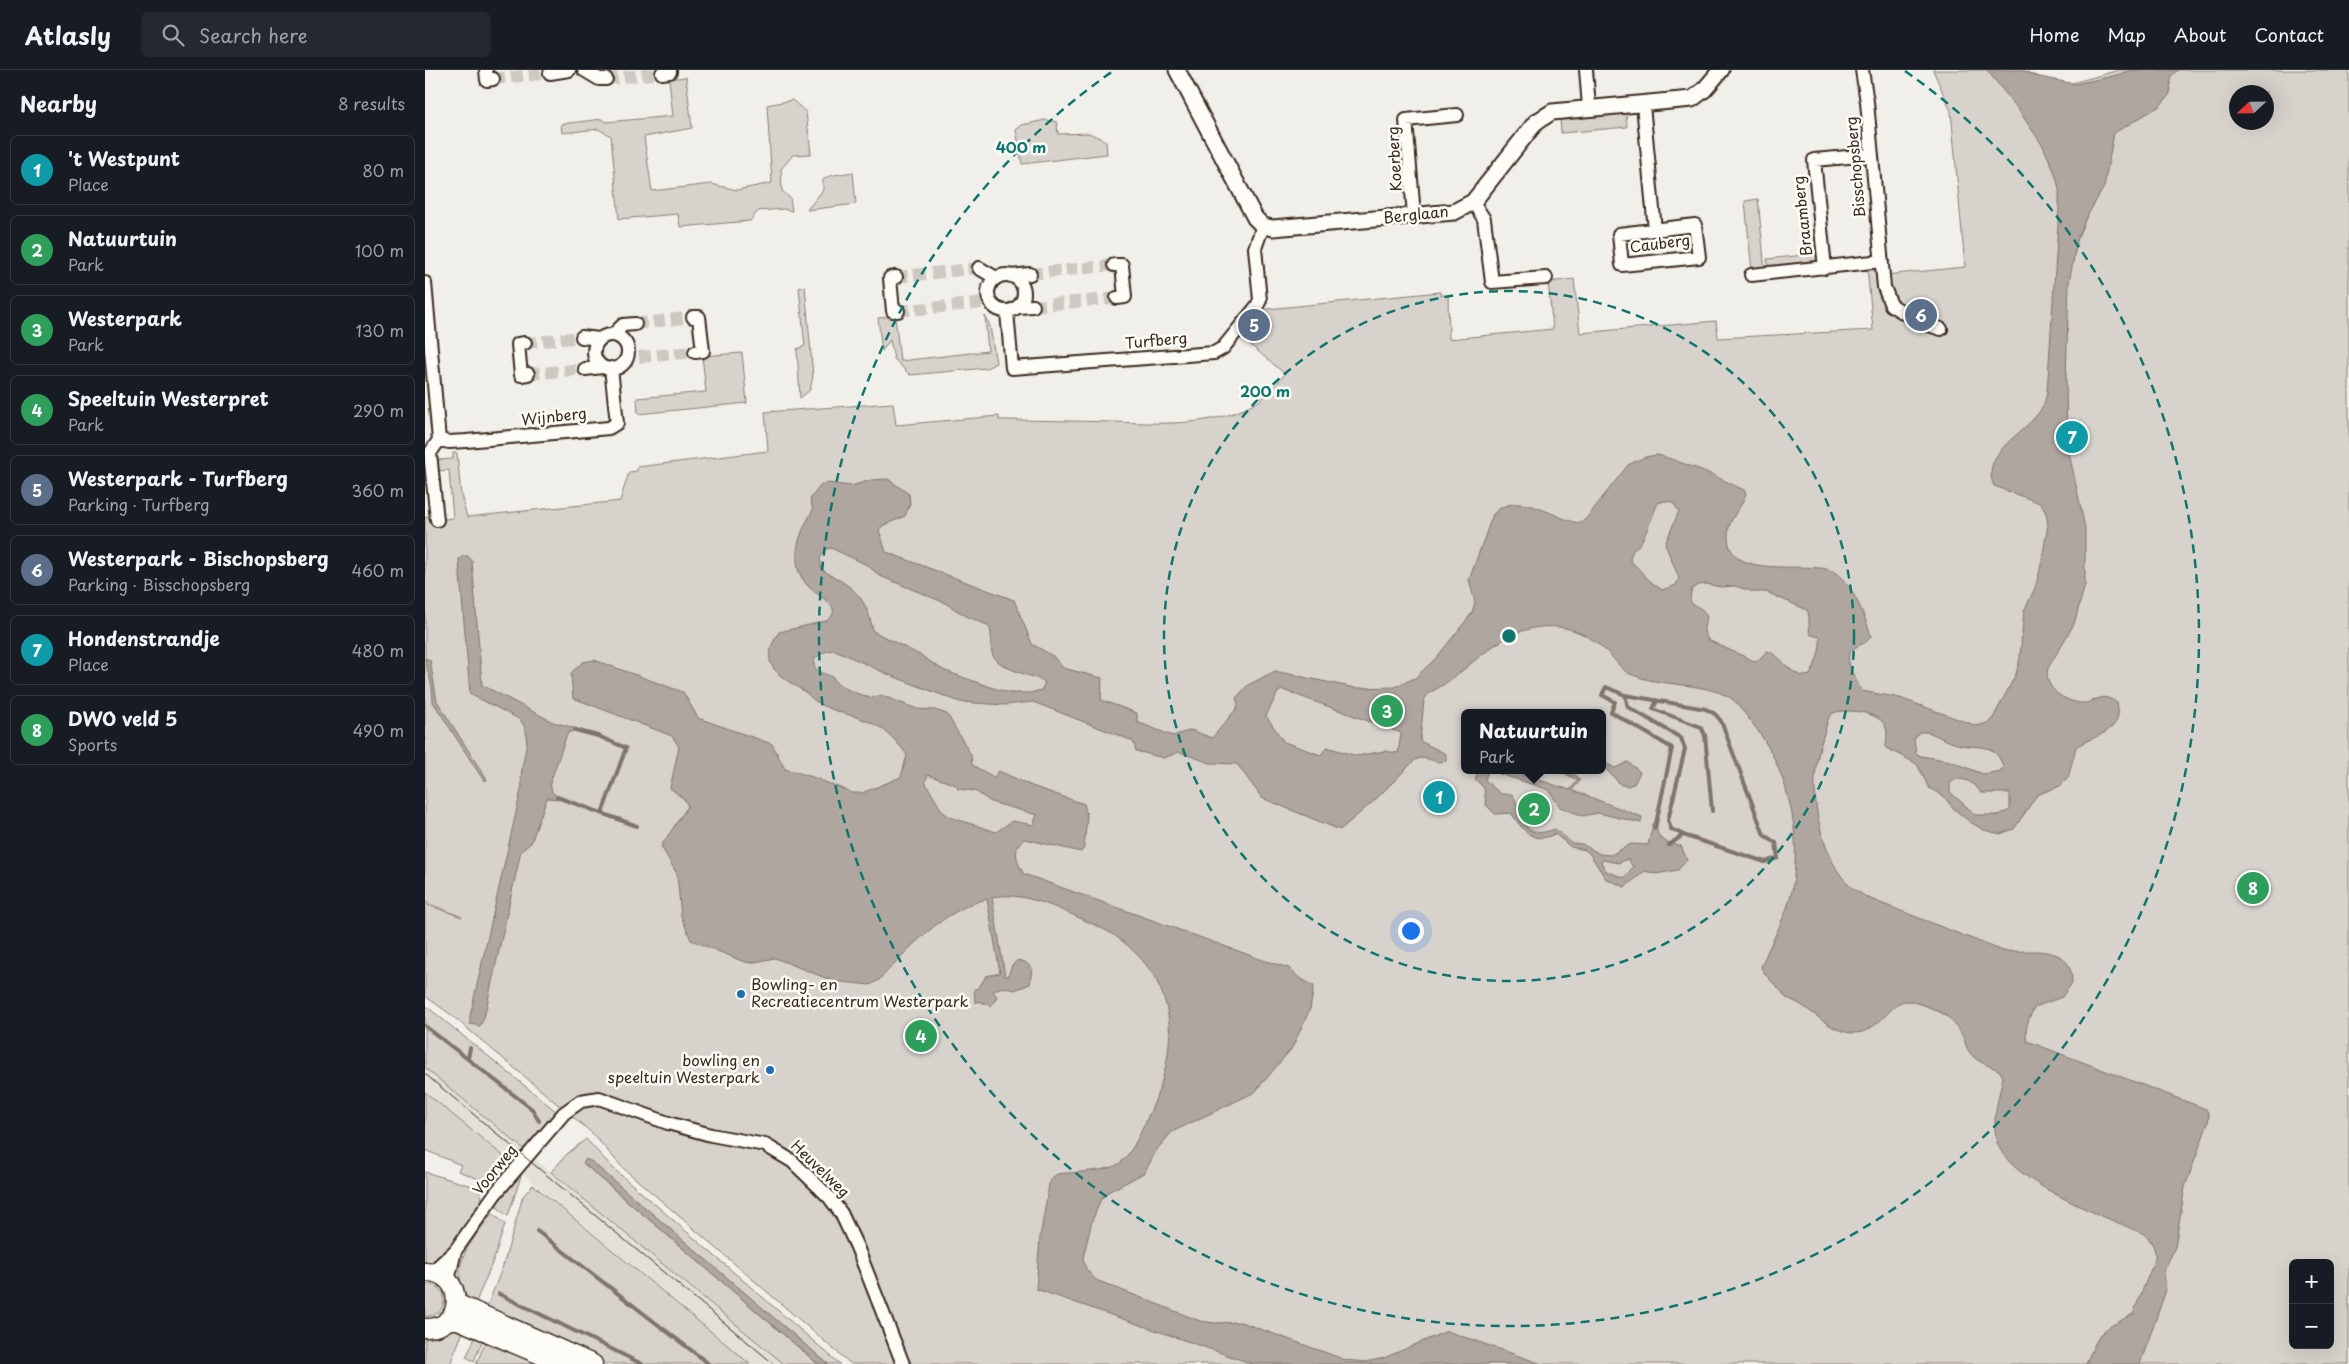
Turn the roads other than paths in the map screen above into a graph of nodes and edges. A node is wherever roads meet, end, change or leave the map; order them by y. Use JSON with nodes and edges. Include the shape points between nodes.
{"nodes":[{"id":1,"x":568,"y":70,"type":"edge"},
{"id":2,"x":583,"y":70,"type":"edge"},
{"id":3,"x":1177,"y":70,"type":"edge"},
{"id":4,"x":1586,"y":70,"type":"edge"},
{"id":5,"x":1721,"y":70,"type":"edge"},
{"id":6,"x":1861,"y":70,"type":"edge"},
{"id":7,"x":550,"y":73,"type":"dead end"},
{"id":8,"x":606,"y":79,"type":"tunnel mouth"},
{"id":9,"x":1643,"y":104,"type":"junction"},
{"id":10,"x":1589,"y":107,"type":"junction"},
{"id":11,"x":1457,"y":116,"type":"dead end"},
{"id":12,"x":1871,"y":155,"type":"junction"},
{"id":13,"x":1473,"y":202,"type":"junction"},
{"id":14,"x":1414,"y":215,"type":"junction"},
{"id":15,"x":1263,"y":226,"type":"junction"},
{"id":16,"x":1655,"y":230,"type":"junction"},
{"id":17,"x":1881,"y":261,"type":"junction"},
{"id":18,"x":1113,"y":265,"type":"dead end"},
{"id":19,"x":979,"y":268,"type":"tunnel mouth"},
{"id":20,"x":1825,"y":268,"type":"junction"},
{"id":21,"x":1030,"y":274,"type":"tunnel mouth"},
{"id":22,"x":1751,"y":275,"type":"dead end"},
{"id":23,"x":1011,"y":276,"type":"junction"},
{"id":24,"x":895,"y":278,"type":"dead end"},
{"id":25,"x":996,"y":278,"type":"junction"},
{"id":26,"x":1546,"y":278,"type":"dead end"},
{"id":27,"x":425,"y":283,"type":"edge"},
{"id":28,"x":1117,"y":298,"type":"dead end"},
{"id":29,"x":1033,"y":306,"type":"tunnel mouth"},
{"id":30,"x":1012,"y":309,"type":"junction"},
{"id":31,"x":899,"y":311,"type":"dead end"},
{"id":32,"x":693,"y":317,"type":"dead end"},
{"id":33,"x":635,"y":324,"type":"tunnel mouth"},
{"id":34,"x":1941,"y":329,"type":"dead end"},
{"id":35,"x":613,"y":335,"type":"junction"},
{"id":36,"x":582,"y":337,"type":"tunnel mouth"},
{"id":37,"x":599,"y":339,"type":"junction"},
{"id":38,"x":525,"y":343,"type":"dead end"},
{"id":39,"x":695,"y":352,"type":"dead end"},
{"id":40,"x":639,"y":357,"type":"tunnel mouth"},
{"id":41,"x":625,"y":360,"type":"junction"},
{"id":42,"x":607,"y":367,"type":"junction"},
{"id":43,"x":585,"y":370,"type":"tunnel mouth"},
{"id":44,"x":528,"y":374,"type":"dead end"},
{"id":45,"x":439,"y":440,"type":"junction"},
{"id":46,"x":437,"y":520,"type":"dead end"},
{"id":47,"x":564,"y":1113,"type":"joint"},
{"id":48,"x":455,"y":1251,"type":"junction"},
{"id":49,"x":428,"y":1272,"type":"edge"},
{"id":50,"x":448,"y":1280,"type":"junction"},
{"id":51,"x":456,"y":1303,"type":"junction"},
{"id":52,"x":447,"y":1320,"type":"junction"},
{"id":53,"x":425,"y":1328,"type":"edge"},
{"id":54,"x":562,"y":1364,"type":"edge"},
{"id":55,"x":593,"y":1364,"type":"edge"},
{"id":56,"x":903,"y":1364,"type":"edge"}],
"edges":[{"from":1,"to":2,"type":"street"},
{"from":1,"to":7,"type":"street"},
{"from":2,"to":8,"type":"street","via":[[599,79]]},
{"from":3,"to":15,"type":"street","via":[[1255,218]]},
{"from":4,"to":10,"type":"street"},
{"from":5,"to":9,"type":"street","name":"Berglaan","via":[[1697,97]]},
{"from":6,"to":12,"type":"street","name":"Bisschopsberg"},
{"from":9,"to":10,"type":"street","name":"Berglaan"},
{"from":9,"to":16,"type":"street","name":"Cauberg"},
{"from":10,"to":13,"type":"street","name":"Berglaan","via":[[1552,112],[1536,122]]},
{"from":11,"to":14,"type":"street","name":"Koerberg","via":[[1407,120]]},
{"from":12,"to":17,"type":"street","name":"Bisschopsberg"},
{"from":12,"to":20,"type":"street","name":"Braamberg","via":[[1814,160]]},
{"from":13,"to":14,"type":"street","name":"Berglaan","via":[[1454,212]]},
{"from":13,"to":26,"type":"street","via":[[1483,219],[1492,282]]},
{"from":14,"to":15,"type":"street","name":"Berglaan","via":[[1273,228]]},
{"from":15,"to":30,"type":"street","name":"Turfberg","via":[[1255,248],[1260,300],[1223,348],[1214,353],[1012,368]]},
{"from":16,"to":16,"type":"street","name":"Cauberg","via":[[1695,225],[1699,257],[1622,265],[1619,234]]},
{"from":17,"to":20,"type":"street"},
{"from":17,"to":34,"type":"street","name":"Bisschopsberg","via":[[1884,287],[1891,305],[1919,322]]},
{"from":18,"to":28,"type":"street","via":[[1121,265],[1125,297]]},
{"from":19,"to":25,"type":"street"},
{"from":20,"to":22,"type":"street"},
{"from":21,"to":23,"type":"street"},
{"from":23,"to":25,"type":"street"},
{"from":23,"to":30,"type":"street","name":"Turfberg","via":[[1021,282],[1024,298]]},
{"from":24,"to":31,"type":"street","via":[[890,278],[893,311]]},
{"from":25,"to":30,"type":"street","via":[[986,302],[998,309]]},
{"from":27,"to":45,"type":"street"},
{"from":29,"to":30,"type":"street"},
{"from":32,"to":39,"type":"street","via":[[699,316],[703,351]]},
{"from":33,"to":35,"type":"street","via":[[623,325]]},
{"from":35,"to":37,"type":"street"},
{"from":35,"to":41,"type":"street","via":[[626,344]]},
{"from":36,"to":37,"type":"street"},
{"from":37,"to":42,"type":"street","name":"Wijnberg","via":[[595,359]]},
{"from":38,"to":44,"type":"street","via":[[518,344],[521,375]]},
{"from":40,"to":41,"type":"street"},
{"from":41,"to":42,"type":"street","via":[[617,367]]},
{"from":42,"to":43,"type":"street"},
{"from":42,"to":45,"type":"street","name":"Wijnberg","via":[[617,422],[609,428],[466,441]]},
{"from":45,"to":46,"type":"street","via":[[430,454]]},
{"from":47,"to":48,"type":"street","name":"Voorweg","via":[[495,1194]]},
{"from":47,"to":56,"type":"street","name":"Heuvelweg","via":[[581,1101],[599,1098],[711,1135],[765,1144],[787,1157],[841,1212]]},
{"from":48,"to":49,"type":"street","name":"Voorweg"},
{"from":48,"to":50,"type":"street","name":"Voorweg"},
{"from":49,"to":50,"type":"main road"},
{"from":50,"to":51,"type":"main road","via":[[455,1291]]},
{"from":51,"to":52,"type":"main road"},
{"from":51,"to":55,"type":"main road"},
{"from":52,"to":53,"type":"main road","via":[[436,1327]]},
{"from":52,"to":54,"type":"main road","via":[[457,1320]]}]}
